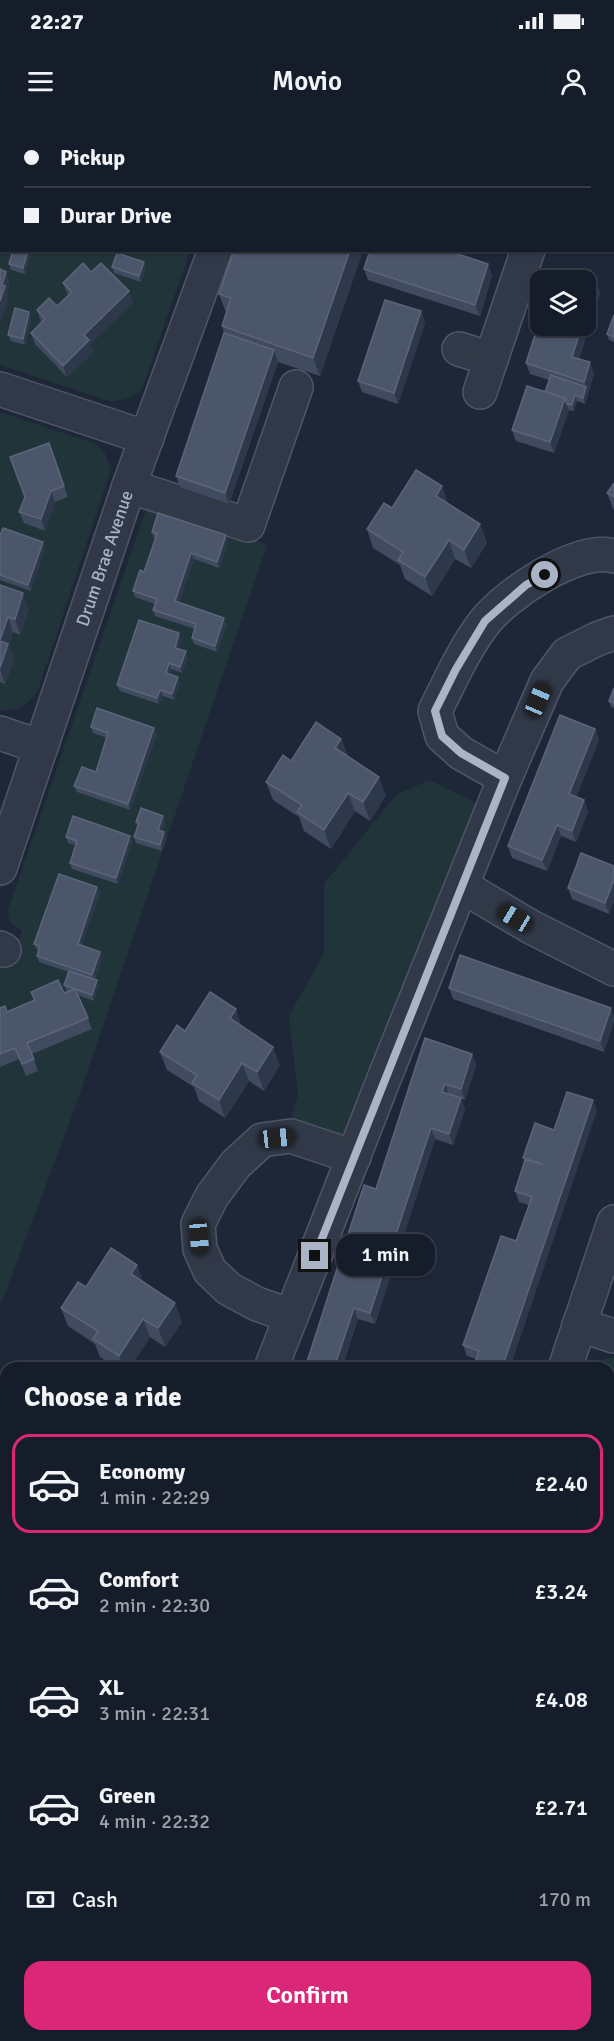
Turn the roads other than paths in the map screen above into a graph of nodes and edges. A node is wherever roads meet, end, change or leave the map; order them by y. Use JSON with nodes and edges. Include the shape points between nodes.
{"nodes":[{"id":1,"x":214,"y":252,"type":"edge"},
{"id":2,"x":527,"y":252,"type":"edge"},
{"id":3,"x":459,"y":349,"type":"dead end"},
{"id":4,"x":491,"y":359,"type":"junction"},
{"id":5,"x":296,"y":387,"type":"dead end"},
{"id":6,"x":0,"y":389,"type":"edge"},
{"id":7,"x":480,"y":392,"type":"dead end"},
{"id":8,"x":147,"y":438,"type":"junction"},
{"id":9,"x":129,"y":486,"type":"junction"},
{"id":10,"x":614,"y":556,"type":"edge"},
{"id":11,"x":614,"y":633,"type":"edge"},
{"id":12,"x":0,"y":733,"type":"edge"},
{"id":13,"x":41,"y":747,"type":"junction"},
{"id":14,"x":505,"y":778,"type":"junction"},
{"id":15,"x":0,"y":868,"type":"edge"},
{"id":16,"x":462,"y":886,"type":"junction"},
{"id":17,"x":614,"y":969,"type":"edge"},
{"id":18,"x":354,"y":1157,"type":"junction"},
{"id":19,"x":614,"y":1222,"type":"edge"},
{"id":20,"x":291,"y":1316,"type":"junction"},
{"id":21,"x":579,"y":1325,"type":"junction"},
{"id":22,"x":614,"y":1336,"type":"edge"},
{"id":23,"x":273,"y":1362,"type":"edge"},
{"id":24,"x":566,"y":1362,"type":"edge"}],
"edges":[{"from":1,"to":8,"type":"street","name":"Drum Brae Avenue"},
{"from":2,"to":4,"type":"street"},
{"from":3,"to":4,"type":"street"},
{"from":4,"to":7,"type":"street"},
{"from":5,"to":9,"type":"street","via":[[248,525]]},
{"from":6,"to":8,"type":"street"},
{"from":8,"to":9,"type":"street","name":"Drum Brae Avenue"},
{"from":9,"to":13,"type":"street","name":"Drum Brae Avenue"},
{"from":10,"to":14,"type":"street","via":[[585,557],[526,585],[485,621],[435,711],[442,736],[461,753]]},
{"from":11,"to":14,"type":"street","via":[[567,654],[547,681]]},
{"from":12,"to":13,"type":"street"},
{"from":13,"to":15,"type":"street","name":"Drum Brae Avenue"},
{"from":14,"to":16,"type":"street"},
{"from":16,"to":17,"type":"street"},
{"from":16,"to":18,"type":"street"},
{"from":18,"to":20,"type":"street"},
{"from":18,"to":20,"type":"street","via":[[291,1136],[262,1140],[236,1164],[212,1196],[198,1224],[200,1249],[210,1271],[229,1289]]},
{"from":19,"to":21,"type":"street"},
{"from":20,"to":23,"type":"street"},
{"from":21,"to":22,"type":"street"},
{"from":21,"to":24,"type":"street"}]}
